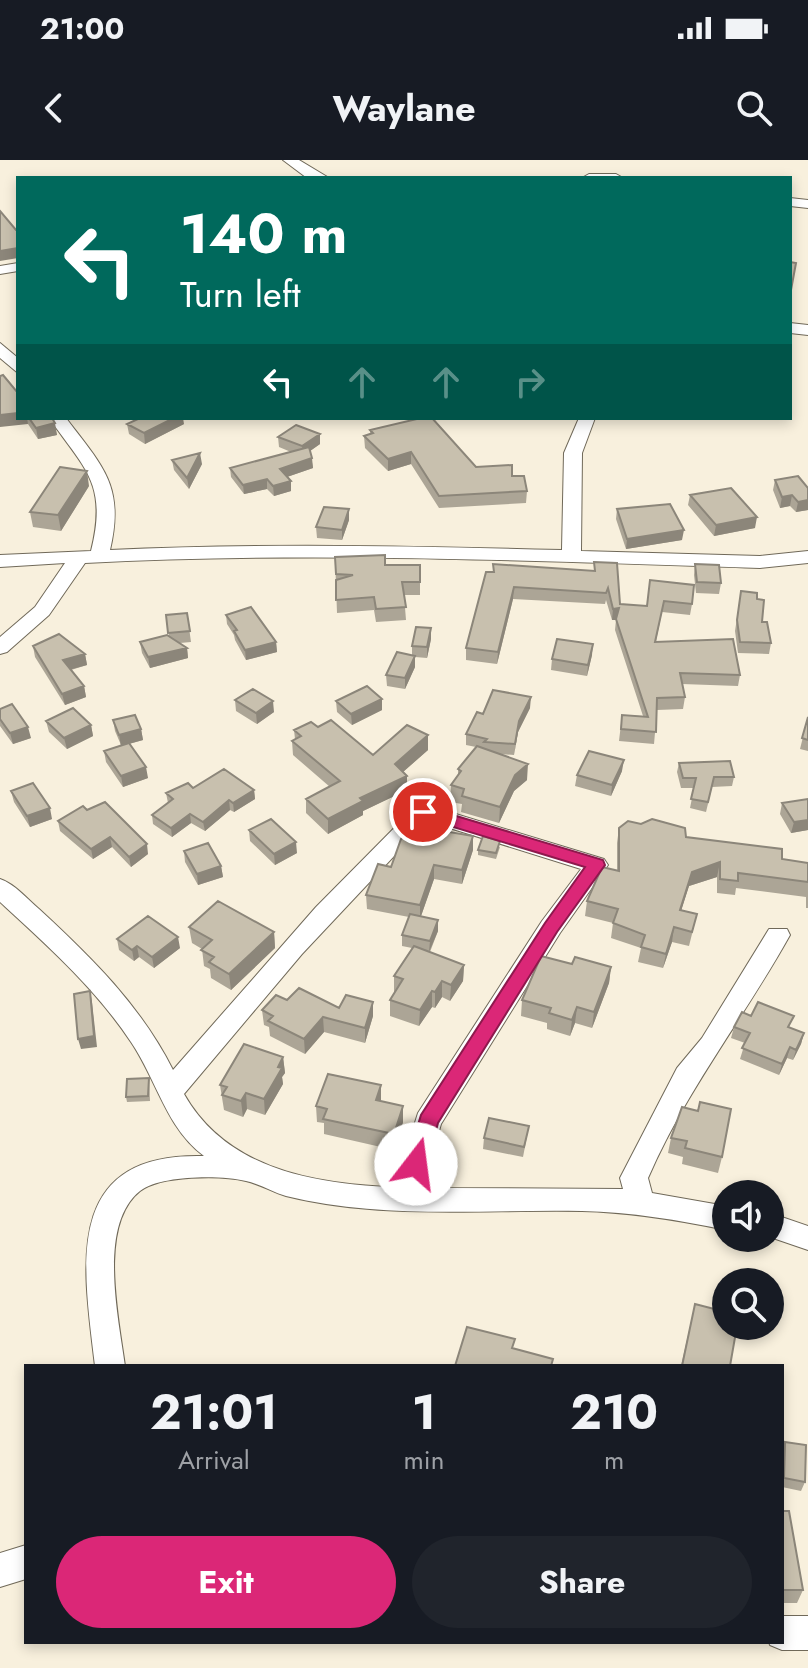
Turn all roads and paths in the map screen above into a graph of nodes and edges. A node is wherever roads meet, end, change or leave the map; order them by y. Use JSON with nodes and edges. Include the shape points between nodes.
{"nodes":[{"id":1,"x":290,"y":160,"type":"edge"},
{"id":2,"x":315,"y":176,"type":"edge"},
{"id":3,"x":0,"y":348,"type":"edge"},
{"id":4,"x":16,"y":366,"type":"edge"},
{"id":5,"x":58,"y":420,"type":"edge"},
{"id":6,"x":586,"y":420,"type":"edge"},
{"id":7,"x":99,"y":557,"type":"junction"},
{"id":8,"x":808,"y":557,"type":"edge"},
{"id":9,"x":571,"y":559,"type":"junction"},
{"id":10,"x":77,"y":560,"type":"junction"},
{"id":11,"x":0,"y":561,"type":"edge"},
{"id":12,"x":0,"y":648,"type":"edge"},
{"id":13,"x":0,"y":888,"type":"edge"},
{"id":14,"x":778,"y":935,"type":"dead end"},
{"id":15,"x":171,"y":1091,"type":"junction"},
{"id":16,"x":247,"y":1169,"type":"junction"},
{"id":17,"x":442,"y":1199,"type":"junction"},
{"id":18,"x":640,"y":1201,"type":"junction"},
{"id":19,"x":712,"y":1215,"type":"edge"},
{"id":20,"x":784,"y":1230,"type":"edge"},
{"id":21,"x":808,"y":1238,"type":"edge"},
{"id":22,"x":110,"y":1364,"type":"edge"},
{"id":23,"x":24,"y":1563,"type":"edge"},
{"id":24,"x":0,"y":1570,"type":"edge"},
{"id":25,"x":784,"y":1633,"type":"edge"},
{"id":26,"x":808,"y":1633,"type":"edge"}],
"edges":[{"from":1,"to":2,"type":"street"},
{"from":3,"to":4,"type":"street"},
{"from":5,"to":7,"type":"street","via":[[106,493],[108,513]]},
{"from":6,"to":9,"type":"street","via":[[573,453]]},
{"from":7,"to":9,"type":"street","via":[[366,550]]},
{"from":7,"to":10,"type":"street"},
{"from":8,"to":9,"type":"street","via":[[760,562]]},
{"from":10,"to":11,"type":"street"},
{"from":10,"to":12,"type":"street","via":[[42,611]]},
{"from":13,"to":15,"type":"street","via":[[90,971],[141,1037]]},
{"from":14,"to":18,"type":"street","via":[[711,1045],[686,1075],[650,1142],[634,1178]]},
{"from":15,"to":16,"type":"street","via":[[203,1140]]},
{"from":15,"to":17,"type":"street","via":[[270,970],[423,812],[596,865],[428,1121],[416,1164]]},
{"from":16,"to":17,"type":"street","via":[[319,1193],[388,1201]]},
{"from":16,"to":22,"type":"street","via":[[155,1171],[119,1190],[103,1221]]},
{"from":17,"to":18,"type":"street"},
{"from":18,"to":19,"type":"street"},
{"from":20,"to":21,"type":"street"},
{"from":23,"to":24,"type":"street"},
{"from":25,"to":26,"type":"street"}]}
